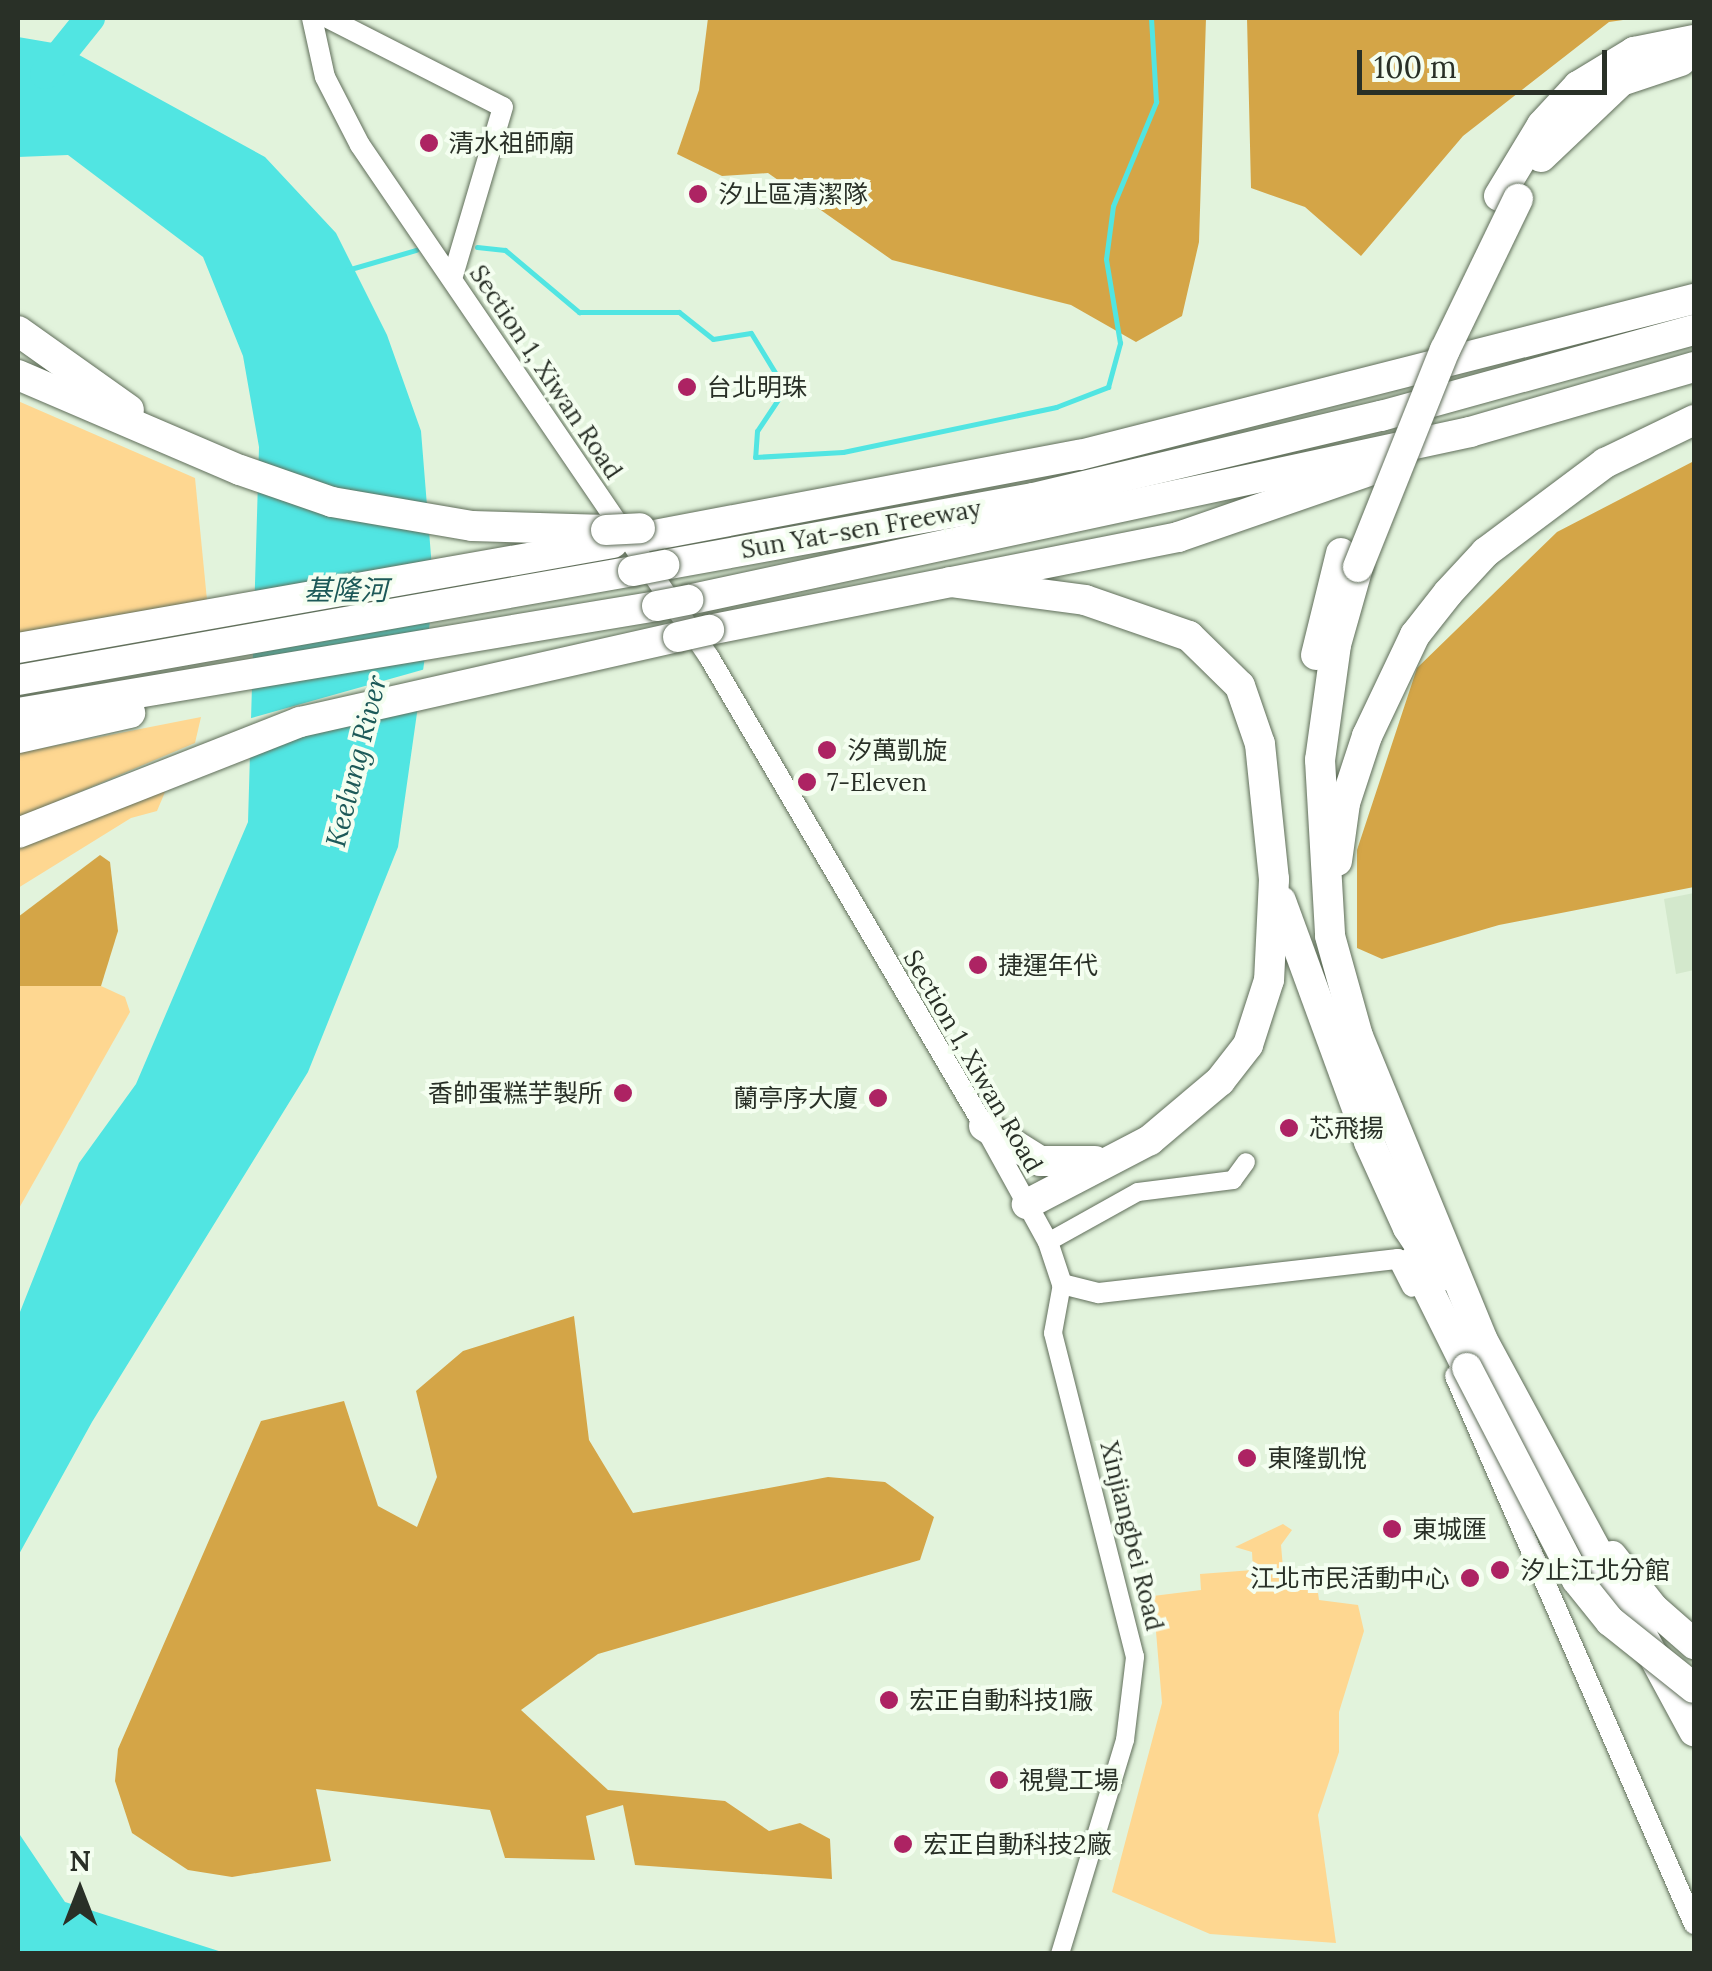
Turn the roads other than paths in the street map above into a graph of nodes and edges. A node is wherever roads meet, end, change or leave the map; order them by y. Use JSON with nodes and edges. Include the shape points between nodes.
{"nodes":[{"id":1,"x":312,"y":18,"type":"edge"},
{"id":2,"x":328,"y":18,"type":"edge"},
{"id":3,"x":1694,"y":40,"type":"edge"},
{"id":4,"x":1694,"y":60,"type":"edge"},
{"id":5,"x":1509,"y":197,"type":"junction"},
{"id":6,"x":453,"y":276,"type":"junction"},
{"id":7,"x":1694,"y":296,"type":"edge"},
{"id":8,"x":1694,"y":330,"type":"edge"},
{"id":9,"x":18,"y":331,"type":"edge"},
{"id":10,"x":1694,"y":367,"type":"edge"},
{"id":11,"x":18,"y":375,"type":"edge"},
{"id":12,"x":1694,"y":420,"type":"edge"},
{"id":13,"x":1470,"y":432,"type":"junction"},
{"id":14,"x":200,"y":454,"type":"junction"},
{"id":15,"x":626,"y":535,"type":"junction"},
{"id":16,"x":950,"y":582,"type":"junction"},
{"id":17,"x":18,"y":648,"type":"edge"},
{"id":18,"x":18,"y":680,"type":"edge"},
{"id":19,"x":218,"y":687,"type":"junction"},
{"id":20,"x":18,"y":713,"type":"edge"},
{"id":21,"x":18,"y":738,"type":"edge"},
{"id":22,"x":18,"y":833,"type":"edge"},
{"id":23,"x":1274,"y":878,"type":"junction"},
{"id":24,"x":1330,"y":985,"type":"junction"},
{"id":25,"x":984,"y":1126,"type":"junction"},
{"id":26,"x":1122,"y":1154,"type":"junction"},
{"id":27,"x":1246,"y":1162,"type":"dead end"},
{"id":28,"x":1027,"y":1204,"type":"junction"},
{"id":29,"x":1408,"y":1228,"type":"junction"},
{"id":30,"x":1048,"y":1242,"type":"junction"},
{"id":31,"x":1062,"y":1284,"type":"junction"},
{"id":32,"x":1482,"y":1339,"type":"junction"},
{"id":33,"x":1564,"y":1495,"type":"junction"},
{"id":34,"x":1694,"y":1644,"type":"edge"},
{"id":35,"x":1694,"y":1688,"type":"edge"},
{"id":36,"x":1694,"y":1731,"type":"edge"},
{"id":37,"x":1694,"y":1924,"type":"edge"},
{"id":38,"x":1060,"y":1954,"type":"edge"}],
"edges":[{"from":1,"to":6,"type":"street","name":"Section 1, Xiwan Road","via":[[324,77],[360,144]]},
{"from":2,"to":6,"type":"street","via":[[502,107]]},
{"from":3,"to":5,"type":"highway","via":[[1634,52],[1578,86],[1542,125]]},
{"from":4,"to":5,"type":"highway","via":[[1621,81],[1545,150]]},
{"from":5,"to":24,"type":"highway","bridge":true,"via":[[1349,560],[1320,760]]},
{"from":6,"to":25,"type":"street","name":"Section 1, Xiwan Road","via":[[709,656]]},
{"from":7,"to":15,"type":"highway","via":[[1080,455]]},
{"from":8,"to":18,"type":"highway","name":"Sun Yat-sen Freeway","bridge":true,"via":[[1381,416],[1034,498]]},
{"from":9,"to":14,"type":"highway"},
{"from":10,"to":13,"type":"highway","name":"Sun Yat-sen Freeway"},
{"from":11,"to":14,"type":"highway"},
{"from":12,"to":24,"type":"highway","via":[[1604,463],[1486,552],[1415,635],[1366,736],[1345,803]]},
{"from":13,"to":16,"type":"highway","via":[[1273,509],[1178,537]]},
{"from":13,"to":19,"type":"highway","name":"Sun Yat-sen Freeway","bridge":true,"via":[[688,600]]},
{"from":14,"to":15,"type":"highway","via":[[332,502],[472,526]]},
{"from":15,"to":17,"type":"highway","via":[[476,568]]},
{"from":16,"to":22,"type":"highway","bridge":true,"via":[[458,682],[300,722]]},
{"from":16,"to":23,"type":"highway","via":[[1085,600],[1145,616],[1217,658],[1240,686],[1260,744]]},
{"from":19,"to":20,"type":"highway"},
{"from":19,"to":21,"type":"highway"},
{"from":23,"to":24,"type":"highway"},
{"from":23,"to":26,"type":"highway","via":[[1269,980],[1248,1045],[1188,1110]]},
{"from":24,"to":29,"type":"highway","via":[[1342,1076]]},
{"from":24,"to":32,"type":"highway"},
{"from":25,"to":26,"type":"highway","via":[[1021,1153],[1063,1166]]},
{"from":25,"to":28,"type":"street","name":"Section 1, Xiwan Road"},
{"from":26,"to":28,"type":"highway"},
{"from":27,"to":30,"type":"street","via":[[1233,1180],[1138,1192]]},
{"from":28,"to":30,"type":"street","name":"Section 1, Xiwan Road"},
{"from":29,"to":32,"type":"highway","via":[[1430,1256],[1464,1326]]},
{"from":29,"to":35,"type":"highway","bridge":true,"via":[[1412,1256],[1577,1580],[1610,1621]]},
{"from":30,"to":31,"type":"street","name":"Section 1, Xiwan Road"},
{"from":31,"to":37,"type":"street","via":[[1099,1292],[1398,1259],[1472,1410]]},
{"from":31,"to":38,"type":"street","name":"Xinjiangbei Road","via":[[1053,1333],[1135,1657],[1125,1740]]},
{"from":32,"to":33,"type":"highway"},
{"from":33,"to":34,"type":"highway","via":[[1653,1608]]},
{"from":33,"to":36,"type":"highway"}]}
